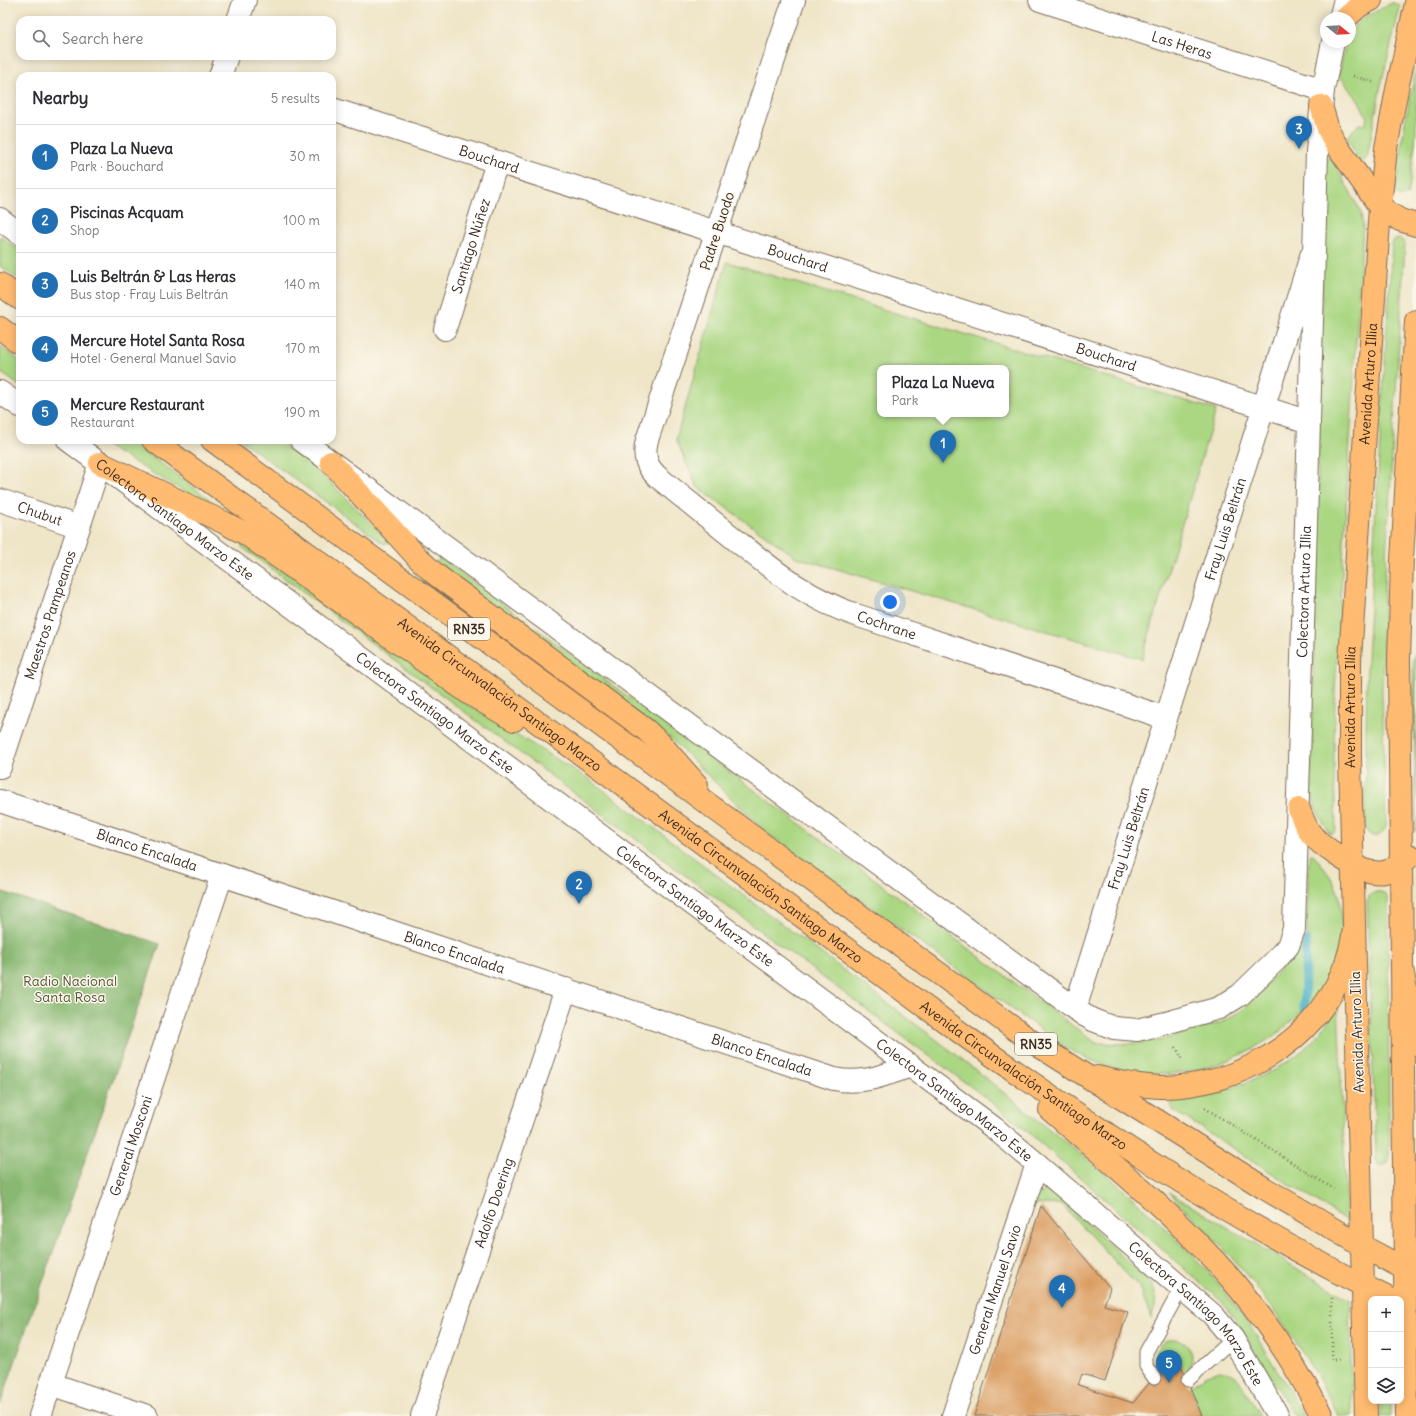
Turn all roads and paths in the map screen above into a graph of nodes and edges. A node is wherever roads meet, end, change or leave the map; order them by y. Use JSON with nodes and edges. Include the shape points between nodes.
{"nodes":[{"id":1,"x":245,"y":0,"type":"edge"},
{"id":2,"x":794,"y":0,"type":"edge"},
{"id":3,"x":1040,"y":0,"type":"edge"},
{"id":4,"x":1345,"y":0,"type":"edge"},
{"id":5,"x":1371,"y":0,"type":"edge"},
{"id":6,"x":1416,"y":3,"type":"edge"},
{"id":7,"x":1342,"y":12,"type":"edge"},
{"id":8,"x":1352,"y":12,"type":"edge"},
{"id":9,"x":239,"y":16,"type":"edge"},
{"id":10,"x":1332,"y":48,"type":"edge"},
{"id":11,"x":1346,"y":74,"type":"dead end"},
{"id":12,"x":1374,"y":83,"type":"dead end"},
{"id":13,"x":1322,"y":98,"type":"junction"},
{"id":14,"x":336,"y":110,"type":"edge"},
{"id":15,"x":497,"y":162,"type":"junction"},
{"id":16,"x":1380,"y":207,"type":"junction"},
{"id":17,"x":0,"y":220,"type":"edge"},
{"id":18,"x":1416,"y":225,"type":"edge"},
{"id":19,"x":16,"y":231,"type":"edge"},
{"id":20,"x":716,"y":232,"type":"junction"},
{"id":21,"x":1314,"y":246,"type":"junction"},
{"id":22,"x":0,"y":284,"type":"edge"},
{"id":23,"x":16,"y":296,"type":"edge"},
{"id":24,"x":1416,"y":321,"type":"edge"},
{"id":25,"x":0,"y":328,"type":"edge"},
{"id":26,"x":445,"y":329,"type":"dead end"},
{"id":27,"x":16,"y":340,"type":"edge"},
{"id":28,"x":0,"y":392,"type":"edge"},
{"id":29,"x":16,"y":403,"type":"edge"},
{"id":30,"x":1264,"y":407,"type":"junction"},
{"id":31,"x":1309,"y":422,"type":"junction"},
{"id":32,"x":74,"y":444,"type":"edge"},
{"id":33,"x":158,"y":444,"type":"edge"},
{"id":34,"x":217,"y":444,"type":"edge"},
{"id":35,"x":306,"y":444,"type":"edge"},
{"id":36,"x":331,"y":462,"type":"junction"},
{"id":37,"x":646,"y":462,"type":"joint"},
{"id":38,"x":100,"y":463,"type":"junction"},
{"id":39,"x":0,"y":500,"type":"edge"},
{"id":40,"x":79,"y":528,"type":"junction"},
{"id":41,"x":1402,"y":561,"type":"junction"},
{"id":42,"x":1416,"y":613,"type":"edge"},
{"id":43,"x":1166,"y":718,"type":"junction"},
{"id":44,"x":594,"y":764,"type":"junction"},
{"id":45,"x":0,"y":767,"type":"edge"},
{"id":46,"x":0,"y":801,"type":"edge"},
{"id":47,"x":1299,"y":809,"type":"junction"},
{"id":48,"x":725,"y":817,"type":"junction"},
{"id":49,"x":1409,"y":858,"type":"edge"},
{"id":50,"x":1352,"y":864,"type":"junction"},
{"id":51,"x":222,"y":875,"type":"junction"},
{"id":52,"x":1354,"y":929,"type":"junction"},
{"id":53,"x":1402,"y":968,"type":"junction"},
{"id":54,"x":566,"y":989,"type":"junction"},
{"id":55,"x":1075,"y":1009,"type":"junction"},
{"id":56,"x":965,"y":1036,"type":"junction"},
{"id":57,"x":1175,"y":1044,"type":"dead end"},
{"id":58,"x":1416,"y":1044,"type":"edge"},
{"id":59,"x":1184,"y":1064,"type":"dead end"},
{"id":60,"x":911,"y":1066,"type":"junction"},
{"id":61,"x":1078,"y":1072,"type":"junction"},
{"id":62,"x":1202,"y":1103,"type":"dead end"},
{"id":63,"x":1038,"y":1164,"type":"junction"},
{"id":64,"x":1336,"y":1190,"type":"dead end"},
{"id":65,"x":1362,"y":1246,"type":"junction"},
{"id":66,"x":1411,"y":1272,"type":"edge"},
{"id":67,"x":1363,"y":1286,"type":"junction"},
{"id":68,"x":1182,"y":1287,"type":"junction"},
{"id":69,"x":1383,"y":1296,"type":"edge"},
{"id":70,"x":1332,"y":1297,"type":"dead end"},
{"id":71,"x":1404,"y":1302,"type":"edge"},
{"id":72,"x":1404,"y":1332,"type":"edge"},
{"id":73,"x":1233,"y":1339,"type":"junction"},
{"id":74,"x":1343,"y":1360,"type":"dead end"},
{"id":75,"x":1154,"y":1378,"type":"dead end"},
{"id":76,"x":1188,"y":1380,"type":"dead end"},
{"id":77,"x":51,"y":1384,"type":"junction"},
{"id":78,"x":40,"y":1416,"type":"edge"},
{"id":79,"x":147,"y":1416,"type":"edge"},
{"id":80,"x":422,"y":1416,"type":"edge"},
{"id":81,"x":953,"y":1416,"type":"edge"},
{"id":82,"x":1278,"y":1416,"type":"edge"},
{"id":83,"x":1322,"y":1416,"type":"edge"},
{"id":84,"x":1366,"y":1416,"type":"edge"},
{"id":85,"x":1407,"y":1416,"type":"edge"}],
"edges":[{"from":1,"to":9,"type":"street"},
{"from":2,"to":20,"type":"street","name":"Padre Buodo"},
{"from":3,"to":13,"type":"street","name":"Las Heras"},
{"from":4,"to":7,"type":"street"},
{"from":5,"to":8,"type":"main road"},
{"from":6,"to":16,"type":"main road","name":"Avenida Arturo Illia","via":[[1395,97],[1386,148]]},
{"from":10,"to":13,"type":"street","name":"Fray Luis Beltrán"},
{"from":11,"to":12,"type":"path"},
{"from":13,"to":16,"type":"main road","via":[[1328,129],[1335,143]]},
{"from":13,"to":21,"type":"street","name":"Fray Luis Beltrán","via":[[1316,152]]},
{"from":14,"to":15,"type":"street","name":"Bouchard"},
{"from":15,"to":20,"type":"street","name":"Bouchard"},
{"from":15,"to":26,"type":"street","name":"Santiago Núñez"},
{"from":16,"to":18,"type":"main road","via":[[1400,220]]},
{"from":16,"to":50,"type":"main road","name":"Avenida Arturo Illia","via":[[1350,659]]},
{"from":17,"to":19,"type":"street"},
{"from":20,"to":30,"type":"street","name":"Bouchard"},
{"from":20,"to":37,"type":"street","name":"Padre Buodo","via":[[647,440]]},
{"from":21,"to":30,"type":"street","name":"Fray Luis Beltrán"},
{"from":21,"to":31,"type":"street","name":"Colectora Arturo Illia"},
{"from":22,"to":23,"type":"main road"},
{"from":24,"to":41,"type":"main road"},
{"from":25,"to":27,"type":"main road"},
{"from":28,"to":29,"type":"street"},
{"from":30,"to":31,"type":"street","name":"Bouchard"},
{"from":30,"to":43,"type":"street","name":"Fray Luis Beltrán"},
{"from":31,"to":47,"type":"street","name":"Colectora Arturo Illia"},
{"from":32,"to":38,"type":"street","name":"Colectora Santiago Marzo Este"},
{"from":33,"to":44,"type":"main road","name":"Avenida Circunvalación Santiago Marzo","number":"RN35"},
{"from":34,"to":48,"type":"main road","number":"RN35"},
{"from":35,"to":36,"type":"street"},
{"from":36,"to":48,"type":"main road","via":[[431,570],[646,730],[667,750]]},
{"from":36,"to":55,"type":"street"},
{"from":37,"to":43,"type":"street","name":"Cochrane","via":[[659,478],[775,571],[827,604]]},
{"from":38,"to":40,"type":"street","name":"Maestros Pampeanos"},
{"from":38,"to":44,"type":"main road","via":[[236,528],[470,694]]},
{"from":38,"to":60,"type":"street","name":"Colectora Santiago Marzo Este"},
{"from":39,"to":40,"type":"street","name":"Chubut"},
{"from":40,"to":45,"type":"street","name":"Maestros Pampeanos"},
{"from":41,"to":42,"type":"main road"},
{"from":41,"to":49,"type":"main road","via":[[1399,686]]},
{"from":43,"to":55,"type":"street","name":"Fray Luis Beltrán"},
{"from":44,"to":56,"type":"main road","name":"Avenida Circunvalación Santiago Marzo","number":"RN35"},
{"from":46,"to":51,"type":"street","name":"Blanco Encalada"},
{"from":47,"to":50,"type":"main road","via":[[1311,834]]},
{"from":47,"to":55,"type":"street","name":"Colectora Arturo Illia","via":[[1296,912],[1292,937],[1280,956],[1240,995],[1211,1011],[1137,1030],[1114,1028],[1093,1020]]},
{"from":48,"to":61,"type":"main road","number":"RN35","via":[[985,1008]]},
{"from":49,"to":50,"type":"main road","via":[[1391,870],[1378,873]]},
{"from":49,"to":53,"type":"main road"},
{"from":50,"to":52,"type":"main road","name":"Avenida Arturo Illia"},
{"from":51,"to":54,"type":"street","name":"Blanco Encalada"},
{"from":51,"to":77,"type":"street","name":"General Mosconi"},
{"from":52,"to":61,"type":"main road","via":[[1343,970],[1322,1008],[1290,1041],[1252,1066],[1209,1081],[1161,1087],[1116,1082]]},
{"from":52,"to":65,"type":"main road","name":"Avenida Arturo Illia"},
{"from":53,"to":58,"type":"main road"},
{"from":53,"to":66,"type":"main road"},
{"from":54,"to":60,"type":"street","name":"Blanco Encalada","via":[[834,1079],[862,1081]]},
{"from":54,"to":80,"type":"street","name":"Adolfo Doering"},
{"from":56,"to":67,"type":"main road","name":"Avenida Circunvalación Santiago Marzo","number":"RN35","via":[[1193,1190],[1265,1233]]},
{"from":56,"to":83,"type":"main road","via":[[1128,1177],[1232,1280],[1302,1379]]},
{"from":57,"to":59,"type":"path"},
{"from":60,"to":63,"type":"street","name":"Colectora Santiago Marzo Este"},
{"from":61,"to":65,"type":"main road","number":"RN35"},
{"from":62,"to":64,"type":"path","via":[[1206,1110]]},
{"from":63,"to":68,"type":"street","name":"Colectora Santiago Marzo Este"},
{"from":63,"to":81,"type":"street","name":"General Manuel Savio"},
{"from":65,"to":66,"type":"main road","number":"RN35"},
{"from":65,"to":67,"type":"main road","name":"Avenida Arturo Illia"},
{"from":66,"to":71,"type":"main road"},
{"from":67,"to":69,"type":"main road","name":"Avenida Circunvalación Santiago Marzo","number":"RN35"},
{"from":67,"to":84,"type":"main road","name":"Avenida Arturo Illia"},
{"from":68,"to":73,"type":"street","name":"Colectora Santiago Marzo Este","via":[[1213,1315]]},
{"from":68,"to":75,"type":"lane","via":[[1146,1352],[1146,1366]]},
{"from":70,"to":74,"type":"path","via":[[1332,1360]]},
{"from":72,"to":85,"type":"main road"},
{"from":73,"to":76,"type":"lane"},
{"from":73,"to":82,"type":"street","name":"Colectora Santiago Marzo Este"},
{"from":77,"to":78,"type":"street","name":"General Mosconi"},
{"from":77,"to":79,"type":"street"}]}
